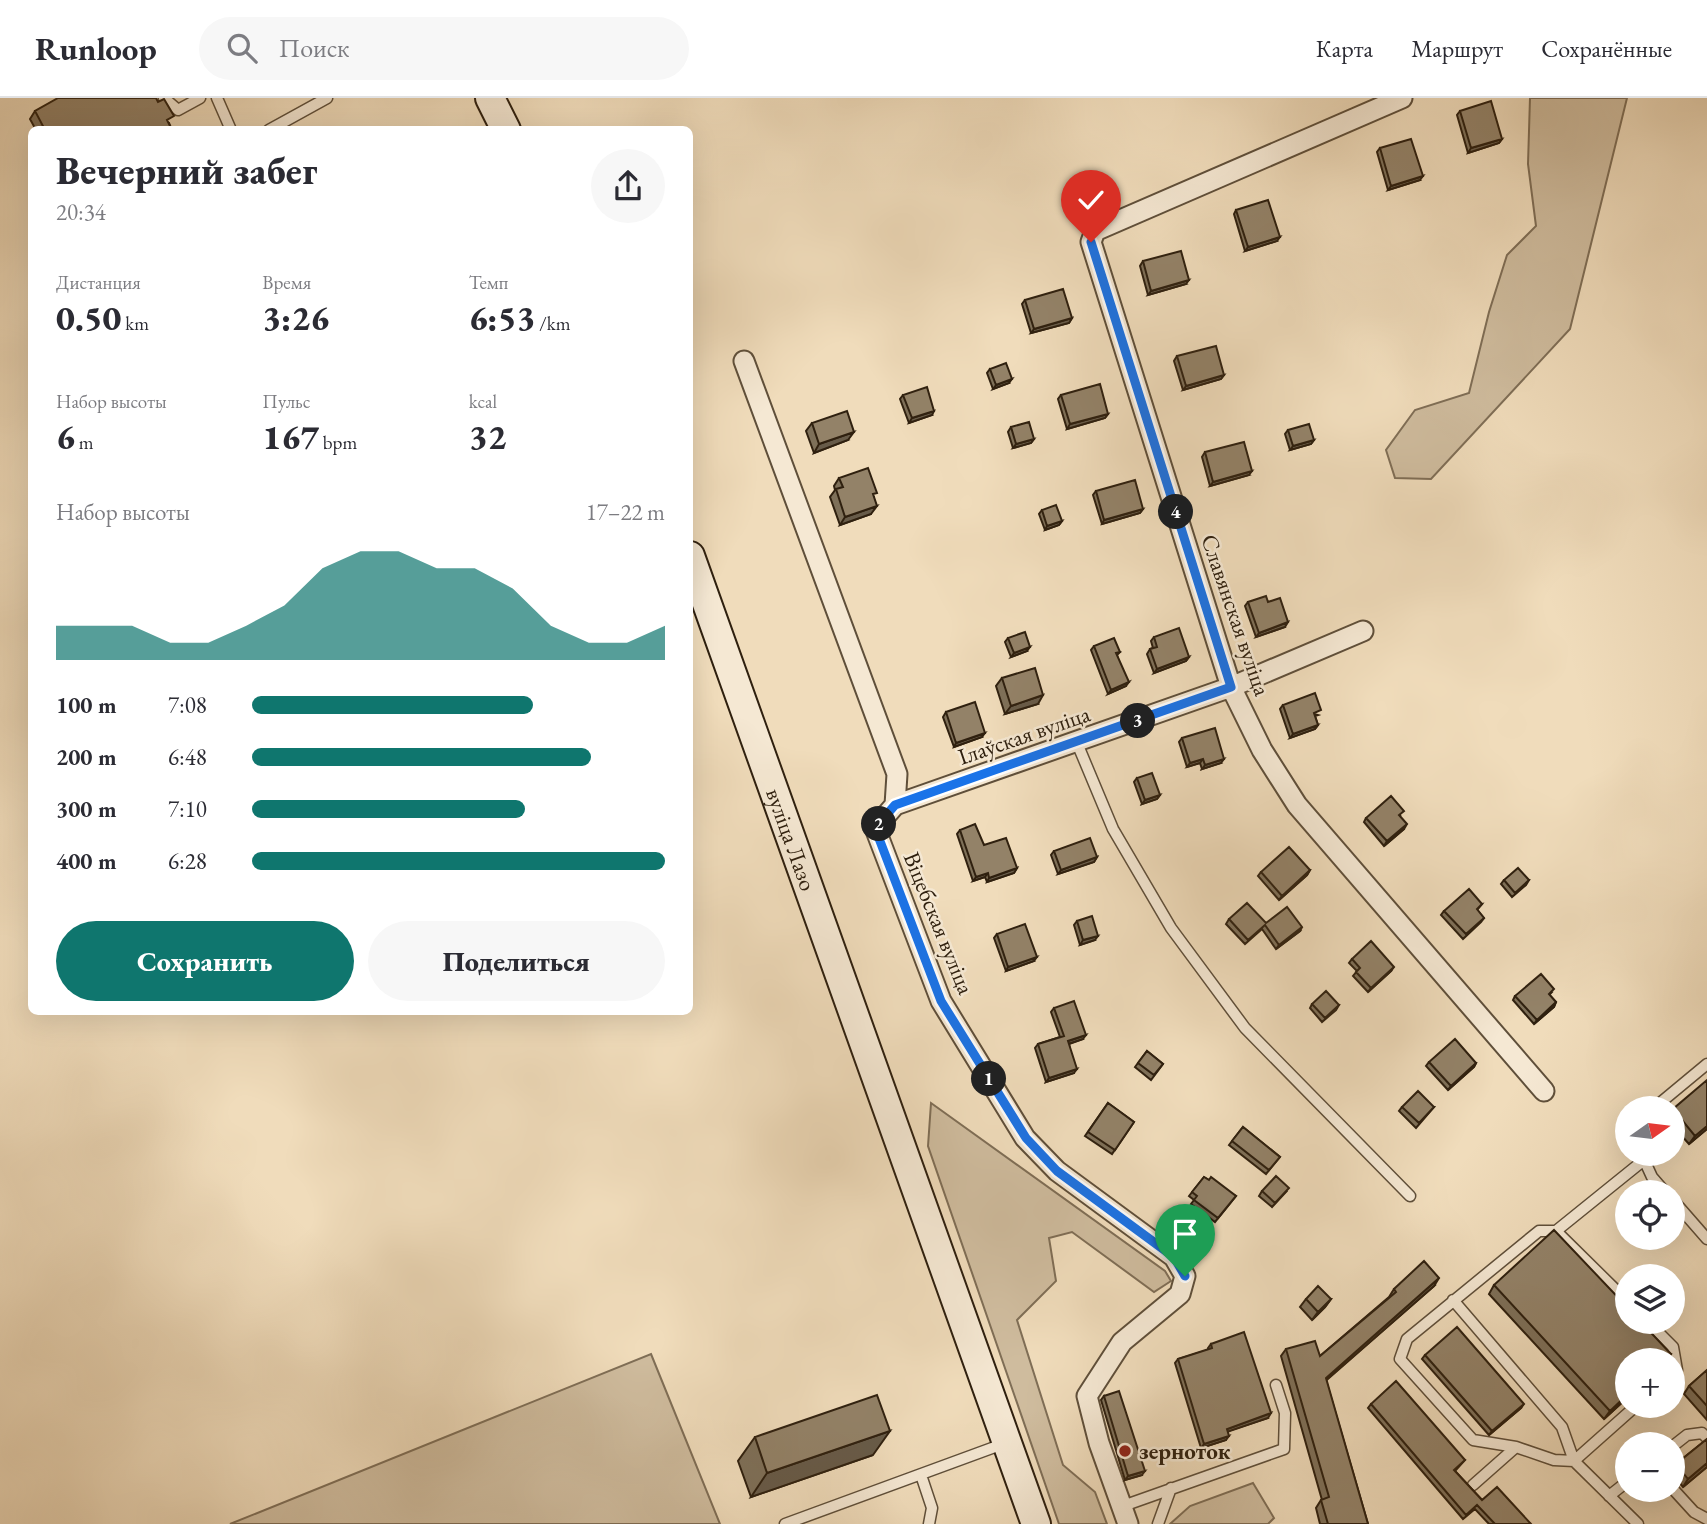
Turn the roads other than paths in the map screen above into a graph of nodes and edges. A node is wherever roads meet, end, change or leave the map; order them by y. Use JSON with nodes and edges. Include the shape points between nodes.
{"nodes":[{"id":1,"x":164,"y":98,"type":"edge"},
{"id":2,"x":200,"y":98,"type":"edge"},
{"id":3,"x":217,"y":98,"type":"edge"},
{"id":4,"x":327,"y":98,"type":"edge"},
{"id":5,"x":490,"y":98,"type":"edge"},
{"id":6,"x":1402,"y":98,"type":"edge"},
{"id":7,"x":229,"y":126,"type":"edge"},
{"id":8,"x":276,"y":126,"type":"edge"},
{"id":9,"x":504,"y":126,"type":"edge"},
{"id":10,"x":744,"y":361,"type":"dead end"},
{"id":11,"x":693,"y":564,"type":"edge"},
{"id":12,"x":1363,"y":631,"type":"dead end"},
{"id":13,"x":1231,"y":687,"type":"junction"},
{"id":14,"x":1077,"y":743,"type":"junction"},
{"id":15,"x":895,"y":805,"type":"junction"},
{"id":16,"x":1707,"y":1063,"type":"edge"},
{"id":17,"x":1544,"y":1091,"type":"dead end"},
{"id":18,"x":1668,"y":1096,"type":"edge"},
{"id":19,"x":1632,"y":1166,"type":"edge"},
{"id":20,"x":1410,"y":1196,"type":"dead end"},
{"id":21,"x":1685,"y":1213,"type":"edge"},
{"id":22,"x":1556,"y":1231,"type":"junction"},
{"id":23,"x":1707,"y":1238,"type":"edge"},
{"id":24,"x":1615,"y":1289,"type":"edge"},
{"id":25,"x":1453,"y":1300,"type":"junction"},
{"id":26,"x":1660,"y":1334,"type":"edge"},
{"id":27,"x":1673,"y":1348,"type":"edge"},
{"id":28,"x":1276,"y":1385,"type":"dead end"},
{"id":29,"x":1622,"y":1418,"type":"edge"},
{"id":30,"x":1685,"y":1437,"type":"edge"},
{"id":31,"x":1707,"y":1438,"type":"edge"},
{"id":32,"x":1007,"y":1442,"type":"junction"},
{"id":33,"x":1516,"y":1447,"type":"junction"},
{"id":34,"x":1574,"y":1461,"type":"junction"},
{"id":35,"x":921,"y":1475,"type":"junction"},
{"id":36,"x":1473,"y":1485,"type":"dead end"},
{"id":37,"x":1171,"y":1488,"type":"junction"},
{"id":38,"x":1615,"y":1491,"type":"edge"},
{"id":39,"x":1609,"y":1496,"type":"junction"},
{"id":40,"x":1685,"y":1502,"type":"edge"},
{"id":41,"x":1126,"y":1515,"type":"edge"},
{"id":42,"x":1707,"y":1519,"type":"edge"},
{"id":43,"x":785,"y":1524,"type":"edge"},
{"id":44,"x":929,"y":1524,"type":"edge"},
{"id":45,"x":1036,"y":1524,"type":"edge"},
{"id":46,"x":1158,"y":1524,"type":"edge"},
{"id":47,"x":1638,"y":1524,"type":"edge"}],
"edges":[{"from":1,"to":2,"type":"lane","via":[[178,110]]},
{"from":3,"to":7,"type":"lane"},
{"from":4,"to":8,"type":"lane"},
{"from":5,"to":9,"type":"main road"},
{"from":6,"to":13,"type":"street","name":"Славянская вуліца","via":[[1095,231],[1091,242]]},
{"from":10,"to":15,"type":"street","via":[[897,774]]},
{"from":11,"to":32,"type":"main road","name":"вуліца Лазо"},
{"from":12,"to":13,"type":"street","name":"Ілаўская вуліца"},
{"from":13,"to":14,"type":"street","name":"Ілаўская вуліца"},
{"from":13,"to":17,"type":"street","name":"Славянская вуліца","via":[[1262,750],[1297,805]]},
{"from":14,"to":15,"type":"street","name":"Ілаўская вуліца"},
{"from":14,"to":20,"type":"lane","via":[[1113,829],[1171,928],[1245,1028]]},
{"from":15,"to":41,"type":"street","name":"Віцебская вуліца","via":[[875,828],[941,1001],[955,1024],[1026,1138],[1057,1171],[1174,1257],[1185,1276],[1180,1294],[1122,1342],[1087,1396]]},
{"from":16,"to":18,"type":"lane"},
{"from":19,"to":22,"type":"lane"},
{"from":21,"to":23,"type":"lane"},
{"from":22,"to":24,"type":"lane"},
{"from":22,"to":25,"type":"lane","via":[[1539,1231]]},
{"from":25,"to":33,"type":"lane","via":[[1407,1339],[1400,1359],[1473,1440]]},
{"from":25,"to":34,"type":"lane","via":[[1562,1427]]},
{"from":26,"to":27,"type":"lane"},
{"from":28,"to":37,"type":"lane","via":[[1285,1413],[1284,1449]]},
{"from":29,"to":34,"type":"lane"},
{"from":30,"to":31,"type":"lane","via":[[1702,1433]]},
{"from":32,"to":35,"type":"lane"},
{"from":32,"to":45,"type":"main road","name":"вуліца Лазо"},
{"from":33,"to":34,"type":"lane","via":[[1554,1460]]},
{"from":33,"to":36,"type":"lane"},
{"from":34,"to":39,"type":"lane"},
{"from":35,"to":43,"type":"lane"},
{"from":35,"to":44,"type":"lane","via":[[932,1508]]},
{"from":37,"to":41,"type":"lane"},
{"from":37,"to":46,"type":"lane"},
{"from":38,"to":39,"type":"lane"},
{"from":39,"to":47,"type":"lane"},
{"from":40,"to":42,"type":"lane"}]}
